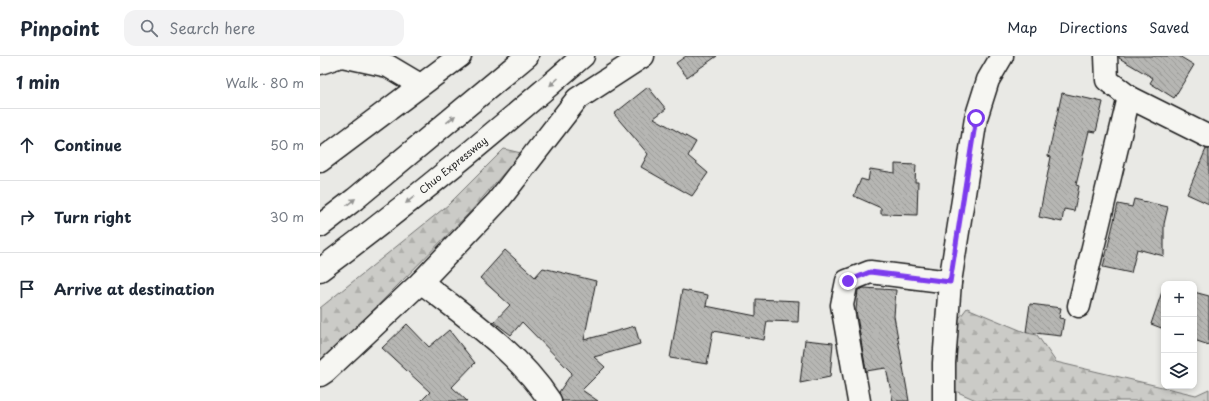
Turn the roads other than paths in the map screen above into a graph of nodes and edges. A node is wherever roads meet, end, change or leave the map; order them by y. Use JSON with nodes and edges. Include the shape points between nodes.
{"nodes":[{"id":1,"x":342,"y":56,"type":"edge"},
{"id":2,"x":460,"y":56,"type":"edge"},
{"id":3,"x":528,"y":56,"type":"edge"},
{"id":4,"x":583,"y":56,"type":"edge"},
{"id":5,"x":643,"y":56,"type":"edge"},
{"id":6,"x":1002,"y":56,"type":"edge"},
{"id":7,"x":1106,"y":56,"type":"edge"},
{"id":8,"x":320,"y":63,"type":"edge"},
{"id":9,"x":420,"y":85,"type":"junction"},
{"id":10,"x":1129,"y":97,"type":"junction"},
{"id":11,"x":1209,"y":137,"type":"edge"},
{"id":12,"x":320,"y":161,"type":"edge"},
{"id":13,"x":320,"y":226,"type":"edge"},
{"id":14,"x":320,"y":270,"type":"edge"},
{"id":15,"x":421,"y":282,"type":"junction"},
{"id":16,"x":950,"y":282,"type":"junction"},
{"id":17,"x":1079,"y":306,"type":"dead end"},
{"id":18,"x":320,"y":375,"type":"edge"},
{"id":19,"x":550,"y":401,"type":"edge"},
{"id":20,"x":858,"y":401,"type":"edge"},
{"id":21,"x":944,"y":401,"type":"edge"}],
"edges":[{"from":1,"to":8,"type":"main road"},
{"from":1,"to":9,"type":"main road","via":[[388,66]]},
{"from":2,"to":9,"type":"main road"},
{"from":13,"to":3,"type":"main road","one_way":true},
{"from":4,"to":14,"type":"main road","name":"Chuo Expressway","one_way":true,"via":[[400,208]]},
{"from":5,"to":15,"type":"main road","via":[[577,100],[498,201]]},
{"from":6,"to":16,"type":"main road","via":[[988,80],[976,118]]},
{"from":7,"to":10,"type":"main road","via":[[1107,80]]},
{"from":9,"to":12,"type":"main road"},
{"from":10,"to":11,"type":"main road"},
{"from":10,"to":17,"type":"main road"},
{"from":15,"to":18,"type":"main road"},
{"from":15,"to":19,"type":"main road","via":[[516,359]]},
{"from":16,"to":20,"type":"main road","via":[[870,272],[848,281],[842,305]]},
{"from":16,"to":21,"type":"main road"}]}
